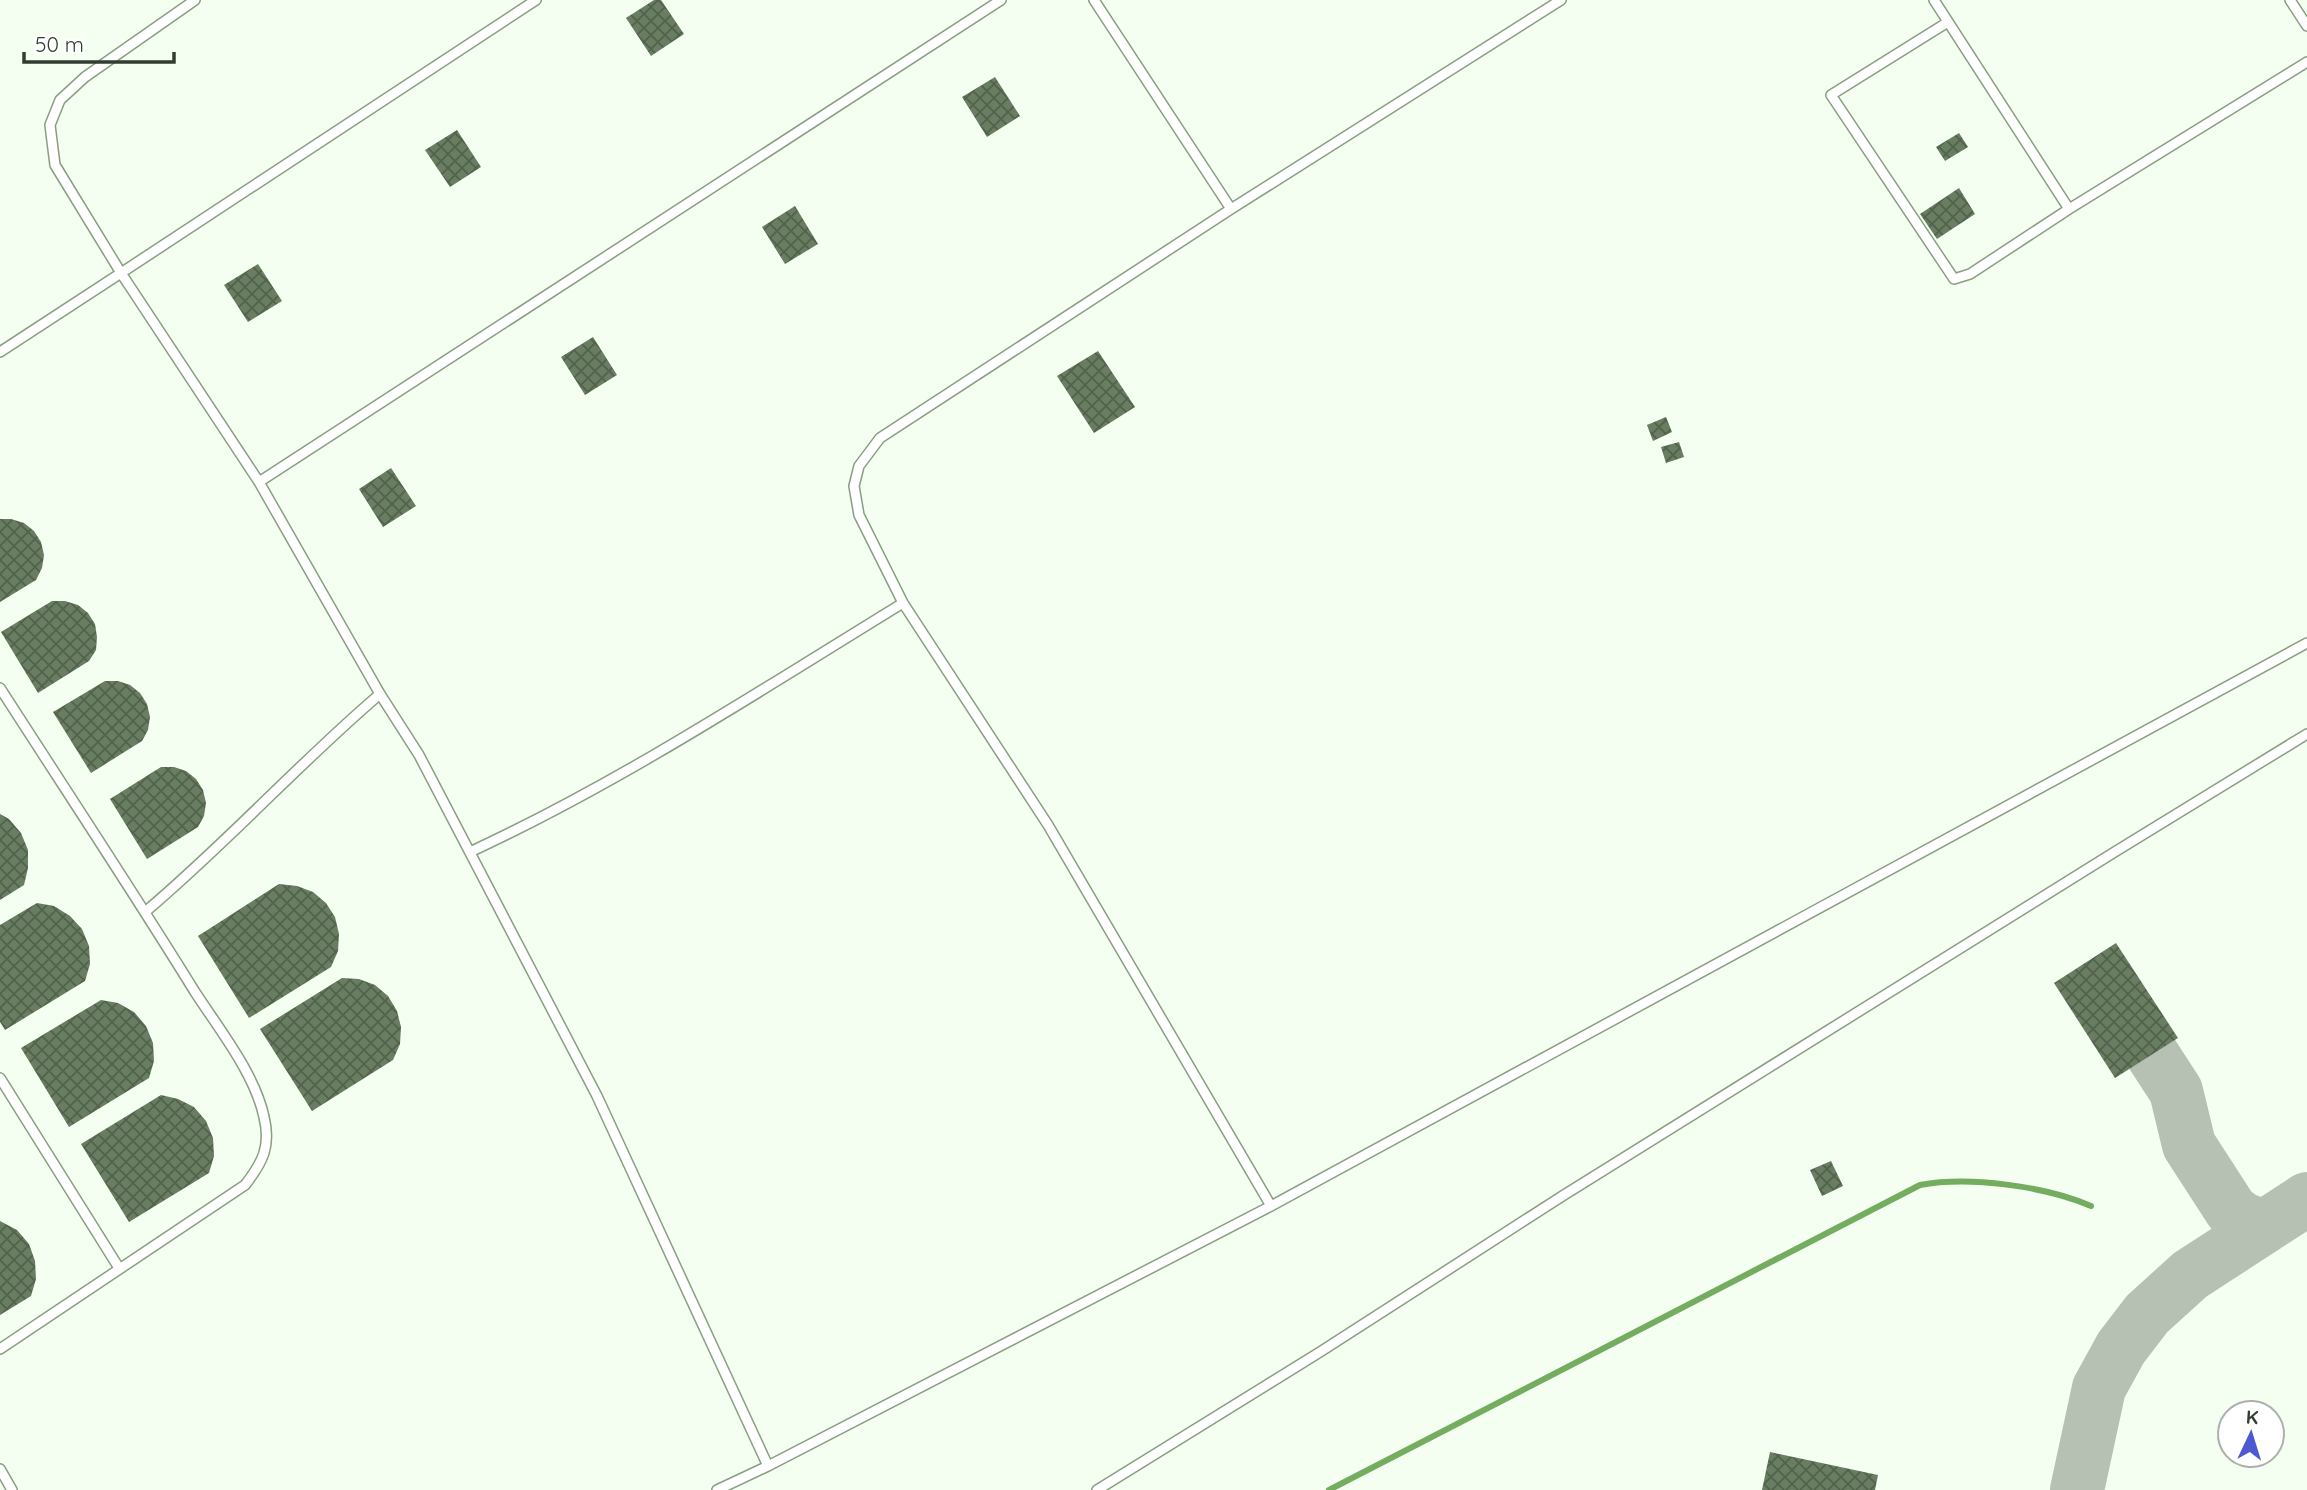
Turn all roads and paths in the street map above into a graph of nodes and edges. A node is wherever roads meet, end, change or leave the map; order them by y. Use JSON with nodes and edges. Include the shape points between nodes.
{"nodes":[{"id":1,"x":195,"y":0,"type":"edge"},
{"id":2,"x":536,"y":0,"type":"edge"},
{"id":3,"x":1001,"y":0,"type":"edge"},
{"id":4,"x":1094,"y":0,"type":"edge"},
{"id":5,"x":1561,"y":0,"type":"edge"},
{"id":6,"x":1934,"y":0,"type":"edge"},
{"id":7,"x":2290,"y":0,"type":"edge"},
{"id":8,"x":1948,"y":22,"type":"junction"},
{"id":9,"x":2307,"y":26,"type":"edge"},
{"id":10,"x":2307,"y":62,"type":"edge"},
{"id":11,"x":1231,"y":209,"type":"junction"},
{"id":12,"x":2069,"y":209,"type":"junction"},
{"id":13,"x":121,"y":273,"type":"junction"},
{"id":14,"x":0,"y":352,"type":"edge"},
{"id":15,"x":259,"y":482,"type":"junction"},
{"id":16,"x":904,"y":603,"type":"junction"},
{"id":17,"x":2307,"y":643,"type":"edge"},
{"id":18,"x":0,"y":688,"type":"edge"},
{"id":19,"x":380,"y":694,"type":"junction"},
{"id":20,"x":2307,"y":734,"type":"edge"},
{"id":21,"x":470,"y":852,"type":"junction"},
{"id":22,"x":145,"y":912,"type":"junction"},
{"id":23,"x":0,"y":1078,"type":"edge"},
{"id":24,"x":1270,"y":1206,"type":"junction"},
{"id":25,"x":119,"y":1269,"type":"junction"},
{"id":26,"x":0,"y":1349,"type":"edge"},
{"id":27,"x":768,"y":1466,"type":"junction"},
{"id":28,"x":0,"y":1469,"type":"edge"},
{"id":29,"x":12,"y":1490,"type":"edge"},
{"id":30,"x":717,"y":1490,"type":"edge"},
{"id":31,"x":1097,"y":1490,"type":"edge"}],
"edges":[{"from":1,"to":13,"type":"lane","via":[[85,77],[60,100],[50,125],[55,165]]},
{"from":2,"to":13,"type":"lane"},
{"from":3,"to":15,"type":"lane"},
{"from":4,"to":11,"type":"lane"},
{"from":5,"to":11,"type":"lane"},
{"from":6,"to":8,"type":"lane"},
{"from":7,"to":9,"type":"lane"},
{"from":8,"to":12,"type":"lane"},
{"from":8,"to":12,"type":"lane","via":[[1831,95],[1954,279],[1970,274]]},
{"from":10,"to":12,"type":"lane"},
{"from":11,"to":16,"type":"lane","via":[[880,438],[859,466],[854,486],[859,515]]},
{"from":13,"to":14,"type":"lane"},
{"from":13,"to":15,"type":"lane"},
{"from":15,"to":19,"type":"lane"},
{"from":16,"to":21,"type":"lane","via":[[668,746],[529,825]]},
{"from":16,"to":24,"type":"lane","via":[[1048,825]]},
{"from":17,"to":24,"type":"lane"},
{"from":18,"to":22,"type":"lane"},
{"from":19,"to":21,"type":"lane","via":[[419,755]]},
{"from":19,"to":22,"type":"lane"},
{"from":20,"to":31,"type":"lane"},
{"from":21,"to":27,"type":"lane","via":[[597,1096]]},
{"from":22,"to":25,"type":"lane","via":[[255,1087],[267,1143],[261,1165],[245,1185]]},
{"from":23,"to":25,"type":"lane"},
{"from":24,"to":27,"type":"lane"},
{"from":25,"to":26,"type":"lane"},
{"from":27,"to":30,"type":"lane"},
{"from":28,"to":29,"type":"lane"}]}
